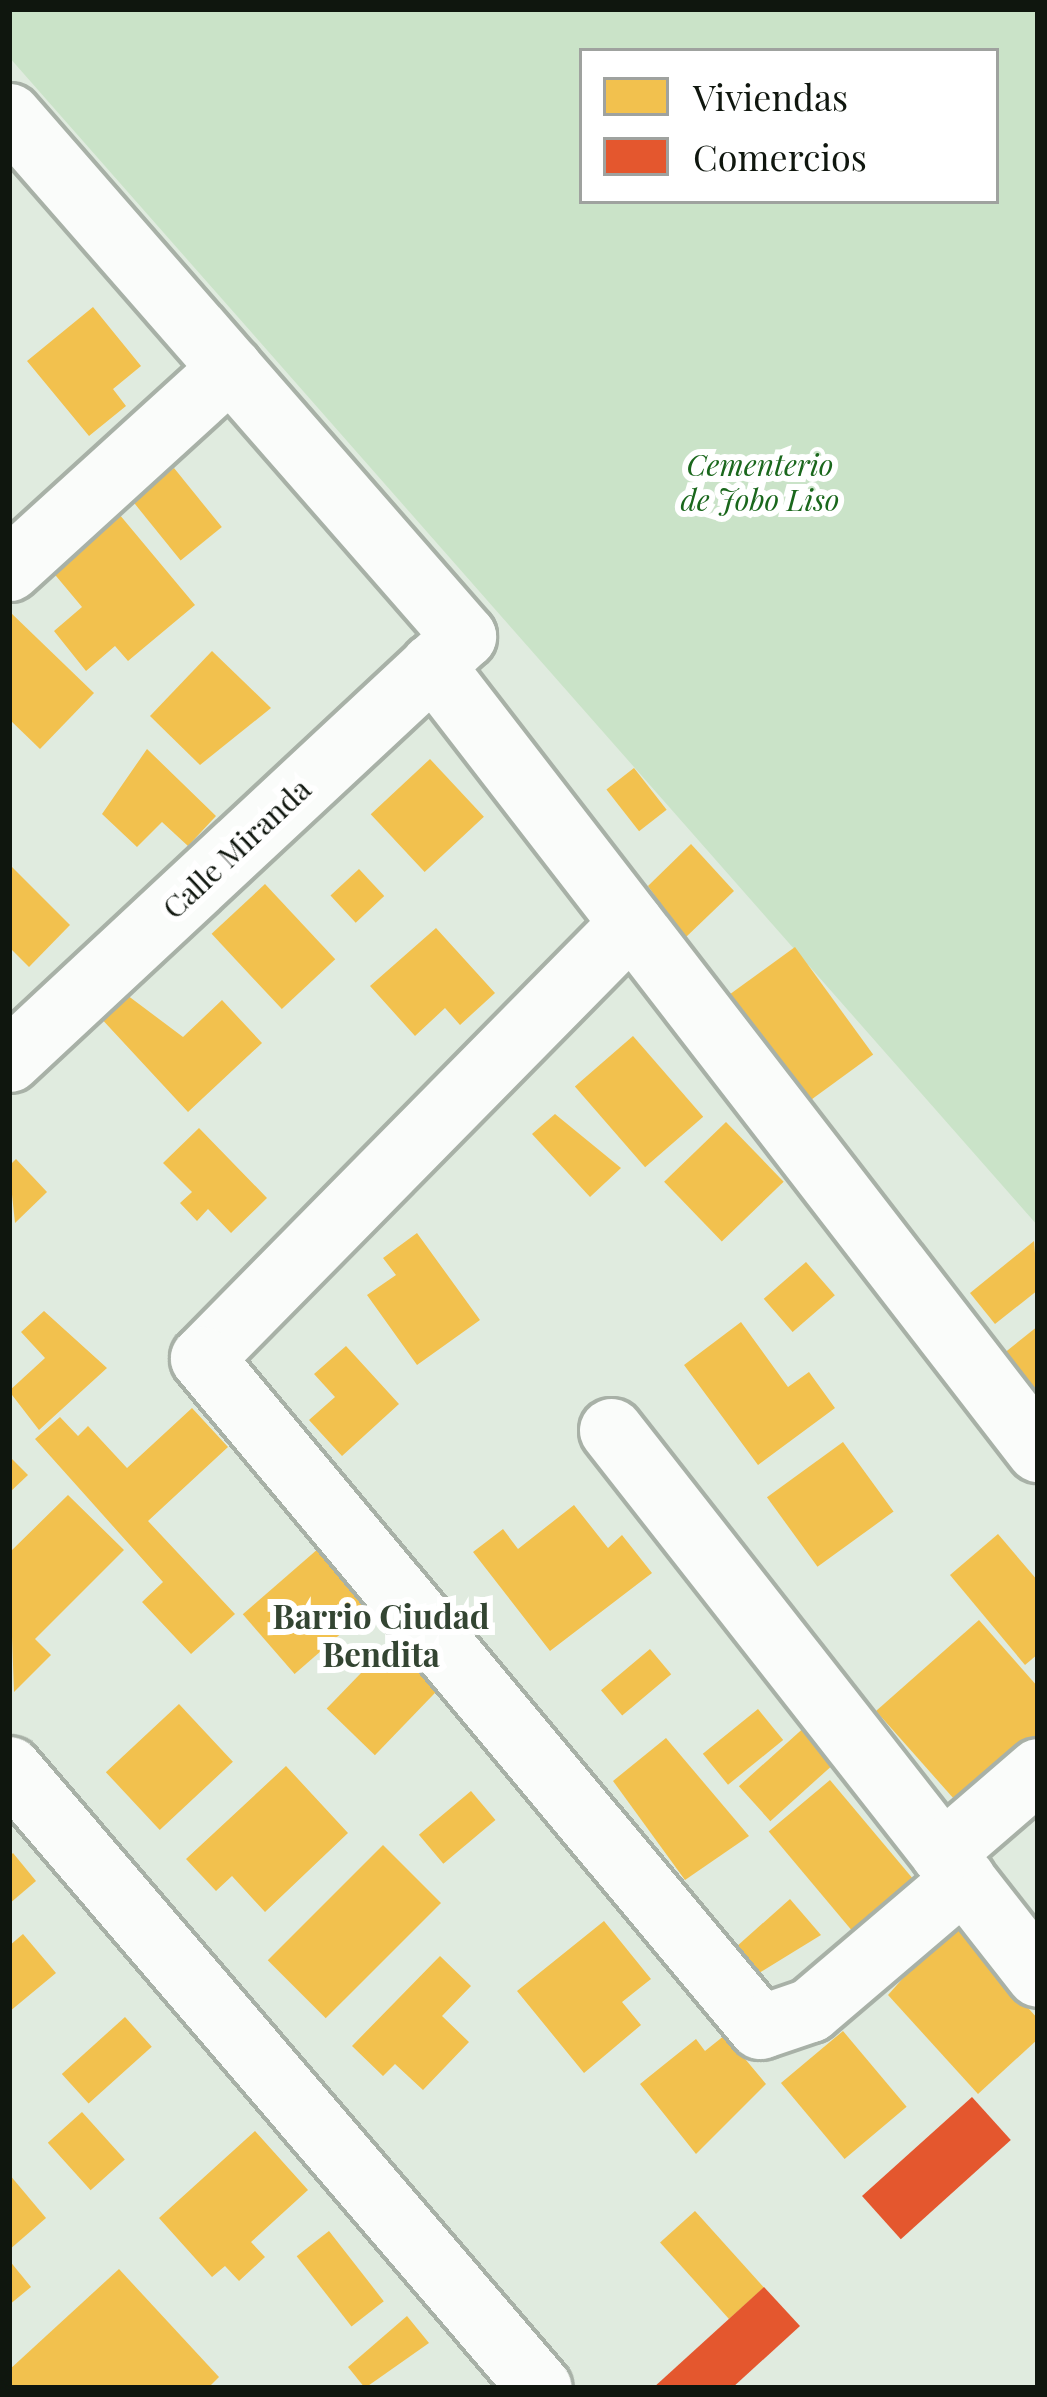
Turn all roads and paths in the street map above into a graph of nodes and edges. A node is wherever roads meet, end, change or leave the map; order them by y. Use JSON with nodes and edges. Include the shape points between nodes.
{"nodes":[{"id":1,"x":9,"y":116,"type":"edge"},
{"id":2,"x":230,"y":368,"type":"junction"},
{"id":3,"x":9,"y":569,"type":"edge"},
{"id":4,"x":448,"y":650,"type":"junction"},
{"id":5,"x":631,"y":923,"type":"junction"},
{"id":6,"x":9,"y":1060,"type":"edge"},
{"id":7,"x":611,"y":1430,"type":"dead end"},
{"id":8,"x":1038,"y":1450,"type":"edge"},
{"id":9,"x":9,"y":1768,"type":"edge"},
{"id":10,"x":1038,"y":1770,"type":"edge"},
{"id":11,"x":953,"y":1866,"type":"junction"},
{"id":12,"x":1038,"y":1975,"type":"edge"},
{"id":13,"x":540,"y":2388,"type":"edge"}],
"edges":[{"from":1,"to":2,"type":"street"},
{"from":2,"to":3,"type":"street"},
{"from":2,"to":4,"type":"street"},
{"from":4,"to":5,"type":"street"},
{"from":4,"to":6,"type":"street","name":"Calle Miranda"},
{"from":5,"to":8,"type":"street"},
{"from":5,"to":11,"type":"street","via":[[202,1358],[760,2027],[810,2010]]},
{"from":7,"to":11,"type":"street"},
{"from":9,"to":13,"type":"street"},
{"from":10,"to":11,"type":"street"},
{"from":11,"to":12,"type":"street"}]}
